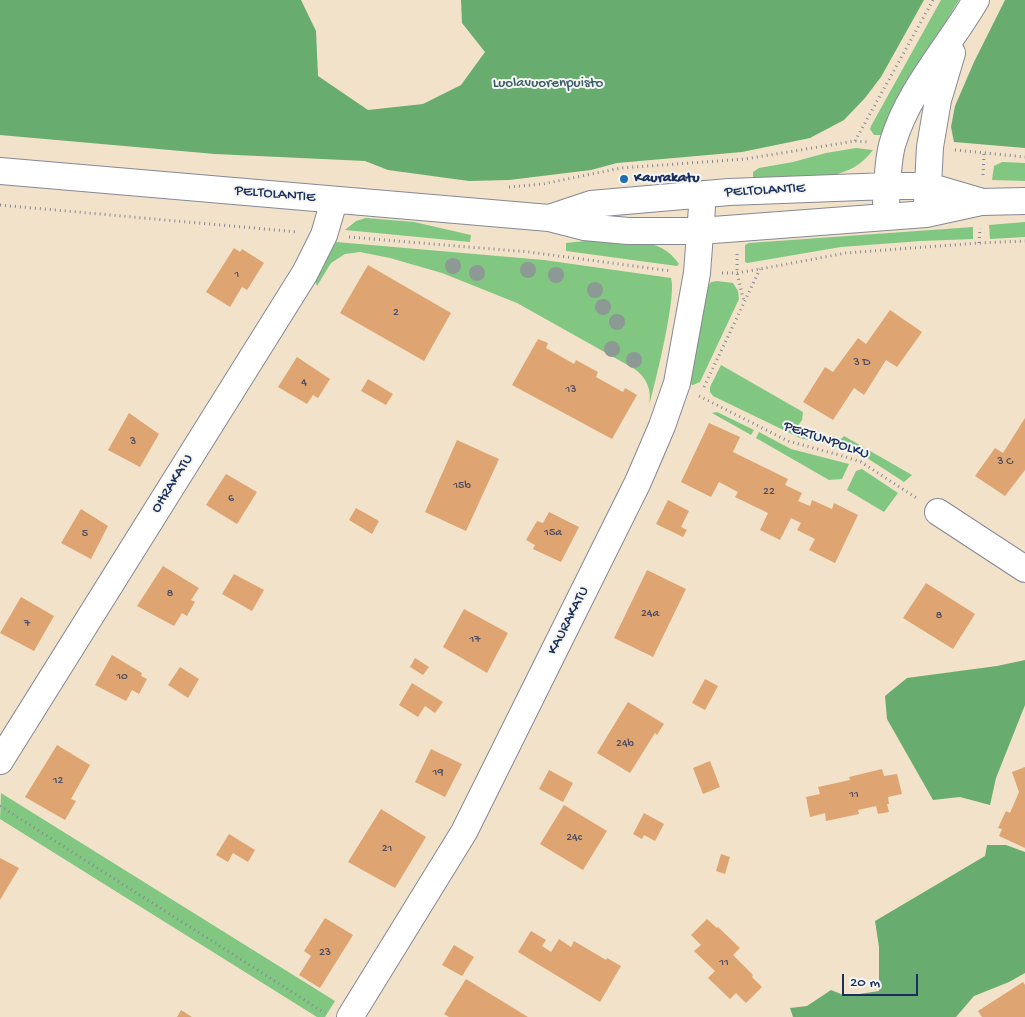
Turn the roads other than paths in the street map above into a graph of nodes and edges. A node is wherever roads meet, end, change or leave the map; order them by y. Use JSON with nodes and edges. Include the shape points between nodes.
{"nodes":[{"id":1,"x":976,"y":0,"type":"edge"},
{"id":2,"x":961,"y":26,"type":"junction"},
{"id":3,"x":0,"y":171,"type":"edge"},
{"id":4,"x":888,"y":186,"type":"junction"},
{"id":5,"x":928,"y":186,"type":"junction"},
{"id":6,"x":702,"y":194,"type":"junction"},
{"id":7,"x":334,"y":201,"type":"junction"},
{"id":8,"x":1025,"y":201,"type":"edge"},
{"id":9,"x":982,"y":202,"type":"junction"},
{"id":10,"x":926,"y":214,"type":"junction"},
{"id":11,"x":549,"y":218,"type":"junction"},
{"id":12,"x":885,"y":218,"type":"junction"},
{"id":13,"x":700,"y":231,"type":"junction"},
{"id":14,"x":938,"y":512,"type":"road end"},
{"id":15,"x":1025,"y":570,"type":"edge"},
{"id":16,"x":0,"y":761,"type":"edge"},
{"id":17,"x":350,"y":1017,"type":"edge"}],
"edges":[{"from":1,"to":2,"type":"street"},
{"from":2,"to":4,"type":"street","via":[[921,84],[901,120],[892,144]]},
{"from":2,"to":5,"type":"street","via":[[938,100]]},
{"from":3,"to":7,"type":"street","name":"PELTOLANTIE"},
{"from":4,"to":5,"type":"street","name":"PELTOLANTIE"},
{"from":4,"to":6,"type":"street","name":"PELTOLANTIE"},
{"from":4,"to":12,"type":"street"},
{"from":5,"to":9,"type":"street","name":"PELTOLANTIE"},
{"from":5,"to":10,"type":"street"},
{"from":6,"to":11,"type":"street","name":"PELTOLANTIE","via":[[591,204]]},
{"from":6,"to":13,"type":"street","name":"KAURAKATU"},
{"from":7,"to":11,"type":"street","name":"PELTOLANTIE"},
{"from":7,"to":16,"type":"street","name":"OHRAKATU","via":[[324,235],[305,273]]},
{"from":8,"to":9,"type":"street","name":"PELTOLANTIE"},
{"from":9,"to":10,"type":"street","name":"PELTOLANTIE"},
{"from":10,"to":12,"type":"street","name":"PELTOLANTIE"},
{"from":11,"to":13,"type":"street","name":"PELTOLANTIE","via":[[584,227],[628,231]]},
{"from":12,"to":13,"type":"street","name":"PELTOLANTIE"},
{"from":13,"to":17,"type":"street","name":"KAURAKATU","via":[[677,383],[638,482],[464,832]]},
{"from":14,"to":15,"type":"street"}]}
